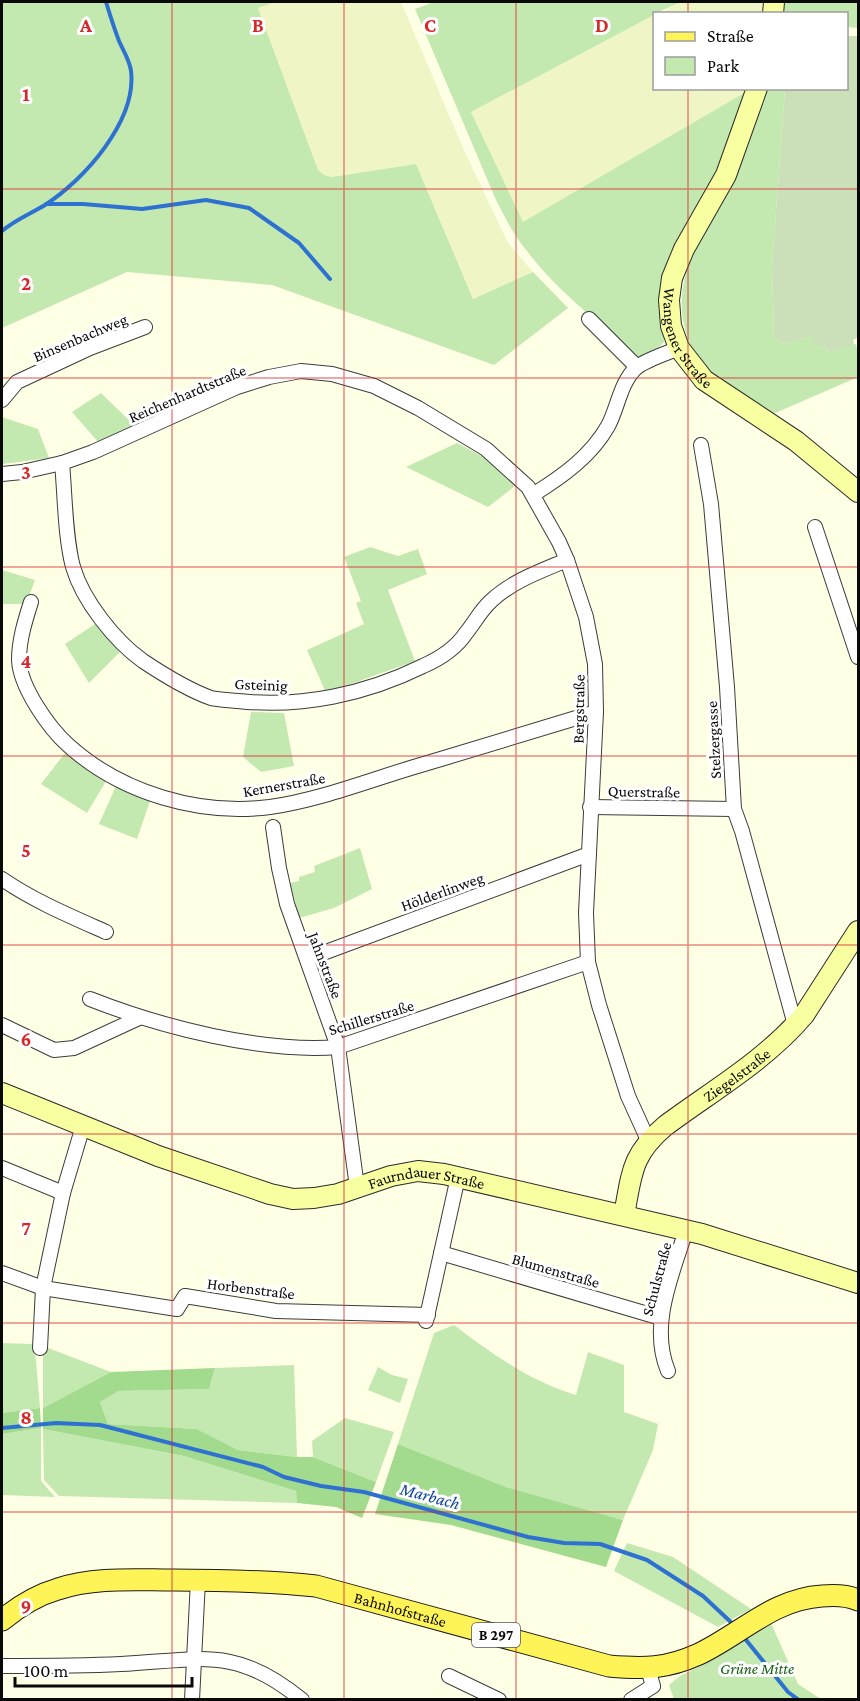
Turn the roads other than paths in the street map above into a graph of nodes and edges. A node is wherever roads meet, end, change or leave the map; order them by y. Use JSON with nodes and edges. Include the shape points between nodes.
{"nodes":[{"id":1,"x":755,"y":90,"type":"edge"},
{"id":2,"x":589,"y":319,"type":"dead end"},
{"id":3,"x":145,"y":327,"type":"dead end"},
{"id":4,"x":679,"y":348,"type":"junction"},
{"id":5,"x":637,"y":367,"type":"junction"},
{"id":6,"x":2,"y":400,"type":"edge"},
{"id":7,"x":701,"y":445,"type":"dead end"},
{"id":8,"x":62,"y":463,"type":"junction"},
{"id":9,"x":2,"y":474,"type":"edge"},
{"id":10,"x":858,"y":492,"type":"edge"},
{"id":11,"x":534,"y":494,"type":"junction"},
{"id":12,"x":815,"y":527,"type":"dead end"},
{"id":13,"x":567,"y":560,"type":"junction"},
{"id":14,"x":31,"y":602,"type":"dead end"},
{"id":15,"x":858,"y":657,"type":"edge"},
{"id":16,"x":596,"y":712,"type":"junction"},
{"id":17,"x":591,"y":807,"type":"junction"},
{"id":18,"x":734,"y":809,"type":"junction"},
{"id":19,"x":273,"y":827,"type":"dead end"},
{"id":20,"x":589,"y":854,"type":"junction"},
{"id":21,"x":2,"y":879,"type":"edge"},
{"id":22,"x":858,"y":931,"type":"edge"},
{"id":23,"x":106,"y":932,"type":"dead end"},
{"id":24,"x":307,"y":959,"type":"junction"},
{"id":25,"x":588,"y":963,"type":"junction"},
{"id":26,"x":90,"y":999,"type":"dead end"},
{"id":27,"x":139,"y":1018,"type":"junction"},
{"id":28,"x":2,"y":1025,"type":"edge"},
{"id":29,"x":795,"y":1025,"type":"junction"},
{"id":30,"x":338,"y":1047,"type":"junction"},
{"id":31,"x":2,"y":1093,"type":"edge"},
{"id":32,"x":83,"y":1126,"type":"junction"},
{"id":33,"x":648,"y":1140,"type":"junction"},
{"id":34,"x":2,"y":1168,"type":"edge"},
{"id":35,"x":458,"y":1177,"type":"junction"},
{"id":36,"x":357,"y":1187,"type":"junction"},
{"id":37,"x":63,"y":1193,"type":"junction"},
{"id":38,"x":624,"y":1215,"type":"junction"},
{"id":39,"x":686,"y":1230,"type":"junction"},
{"id":40,"x":441,"y":1253,"type":"junction"},
{"id":41,"x":2,"y":1273,"type":"edge"},
{"id":42,"x":858,"y":1283,"type":"edge"},
{"id":43,"x":43,"y":1288,"type":"junction"},
{"id":44,"x":661,"y":1318,"type":"junction"},
{"id":45,"x":40,"y":1348,"type":"dead end"},
{"id":46,"x":668,"y":1371,"type":"dead end"},
{"id":47,"x":198,"y":1580,"type":"junction"},
{"id":48,"x":858,"y":1600,"type":"edge"},
{"id":49,"x":2,"y":1620,"type":"edge"},
{"id":50,"x":195,"y":1658,"type":"junction"},
{"id":51,"x":2,"y":1666,"type":"edge"},
{"id":52,"x":449,"y":1676,"type":"dead end"},
{"id":53,"x":653,"y":1685,"type":"edge"},
{"id":54,"x":192,"y":1700,"type":"edge"},
{"id":55,"x":302,"y":1700,"type":"edge"},
{"id":56,"x":499,"y":1700,"type":"edge"},
{"id":57,"x":631,"y":1700,"type":"edge"}],
"edges":[{"from":1,"to":4,"type":"street","name":"Wangener Straße","via":[[726,175],[672,278],[671,326]]},
{"from":2,"to":5,"type":"street"},
{"from":3,"to":6,"type":"street","name":"Binsenbachweg","via":[[17,382]]},
{"from":4,"to":5,"type":"street"},
{"from":4,"to":10,"type":"street","name":"Wangener Straße","via":[[694,370],[711,385],[796,441]]},
{"from":5,"to":11,"type":"street","via":[[609,425],[590,451]]},
{"from":7,"to":18,"type":"street","name":"Stelzergasse","via":[[711,504]]},
{"from":8,"to":9,"type":"street","name":"Reichenhardtstraße"},
{"from":8,"to":11,"type":"street","name":"Reichenhardtstraße","via":[[237,387],[301,371],[332,374],[374,386],[418,408],[486,449]]},
{"from":8,"to":13,"type":"street","name":"Gsteinig","via":[[73,567],[106,626],[122,644],[170,679],[212,698],[284,704],[351,693],[388,681],[425,666],[454,648],[492,600],[521,580]]},
{"from":11,"to":13,"type":"street","name":"Bergstraße"},
{"from":12,"to":15,"type":"street"},
{"from":13,"to":16,"type":"street","name":"Bergstraße","via":[[586,617],[595,664]]},
{"from":14,"to":16,"type":"street","name":"Kernerstraße","via":[[21,636],[19,662],[40,712],[61,739],[112,778],[195,805],[270,807],[320,796]]},
{"from":16,"to":17,"type":"street","name":"Bergstraße"},
{"from":17,"to":18,"type":"street","name":"Querstraße"},
{"from":17,"to":20,"type":"street","name":"Bergstraße"},
{"from":18,"to":29,"type":"street","name":"Stelzergasse"},
{"from":19,"to":24,"type":"street","name":"Jahnstraße","via":[[287,904]]},
{"from":20,"to":24,"type":"street","name":"Hölderlinweg"},
{"from":20,"to":25,"type":"street","name":"Bergstraße"},
{"from":21,"to":23,"type":"street"},
{"from":22,"to":29,"type":"street","name":"Ziegelstraße"},
{"from":24,"to":30,"type":"street","name":"Jahnstraße"},
{"from":25,"to":30,"type":"street","name":"Schillerstraße"},
{"from":25,"to":33,"type":"street","name":"Bergstraße","via":[[628,1096]]},
{"from":26,"to":27,"type":"street","name":"Schillerstraße"},
{"from":27,"to":28,"type":"street","via":[[74,1048],[54,1050]]},
{"from":27,"to":30,"type":"street","name":"Schillerstraße","via":[[274,1046]]},
{"from":29,"to":33,"type":"street","name":"Ziegelstraße","via":[[772,1048]]},
{"from":30,"to":36,"type":"street","name":"Jahnstraße"},
{"from":31,"to":32,"type":"street","name":"Faurndauer Straße"},
{"from":32,"to":36,"type":"street","name":"Faurndauer Straße","via":[[270,1194],[314,1198]]},
{"from":32,"to":37,"type":"street"},
{"from":33,"to":38,"type":"street","name":"Ziegelstraße","via":[[636,1157]]},
{"from":34,"to":37,"type":"street"},
{"from":35,"to":36,"type":"street","name":"Faurndauer Straße","via":[[418,1171]]},
{"from":35,"to":38,"type":"street","name":"Faurndauer Straße"},
{"from":35,"to":40,"type":"street","name":"Horbenstraße"},
{"from":37,"to":43,"type":"street"},
{"from":38,"to":39,"type":"street","name":"Faurndauer Straße"},
{"from":39,"to":42,"type":"street","name":"Faurndauer Straße"},
{"from":39,"to":44,"type":"street","name":"Schulstraße"},
{"from":40,"to":43,"type":"street","name":"Horbenstraße","via":[[427,1319],[276,1311],[185,1296],[177,1309]]},
{"from":40,"to":44,"type":"street","name":"Blumenstraße"},
{"from":41,"to":43,"type":"street"},
{"from":43,"to":45,"type":"street"},
{"from":44,"to":46,"type":"street","name":"Schulstraße","via":[[659,1343]]},
{"from":47,"to":49,"type":"main road","name":"Bahnhofstraße","number":"B 297","via":[[83,1583],[34,1599]]},
{"from":47,"to":50,"type":"street"},
{"from":47,"to":53,"type":"main road","name":"Bahnhofstraße","number":"B 297","via":[[316,1586],[609,1666]]},
{"from":48,"to":53,"type":"main road","name":"Bahnhofstraße","number":"B 297","via":[[831,1595],[792,1601],[681,1661]]},
{"from":50,"to":51,"type":"street"},
{"from":50,"to":54,"type":"street"},
{"from":50,"to":55,"type":"street","via":[[246,1665],[281,1682]]},
{"from":52,"to":56,"type":"street"},
{"from":53,"to":57,"type":"street"}]}
